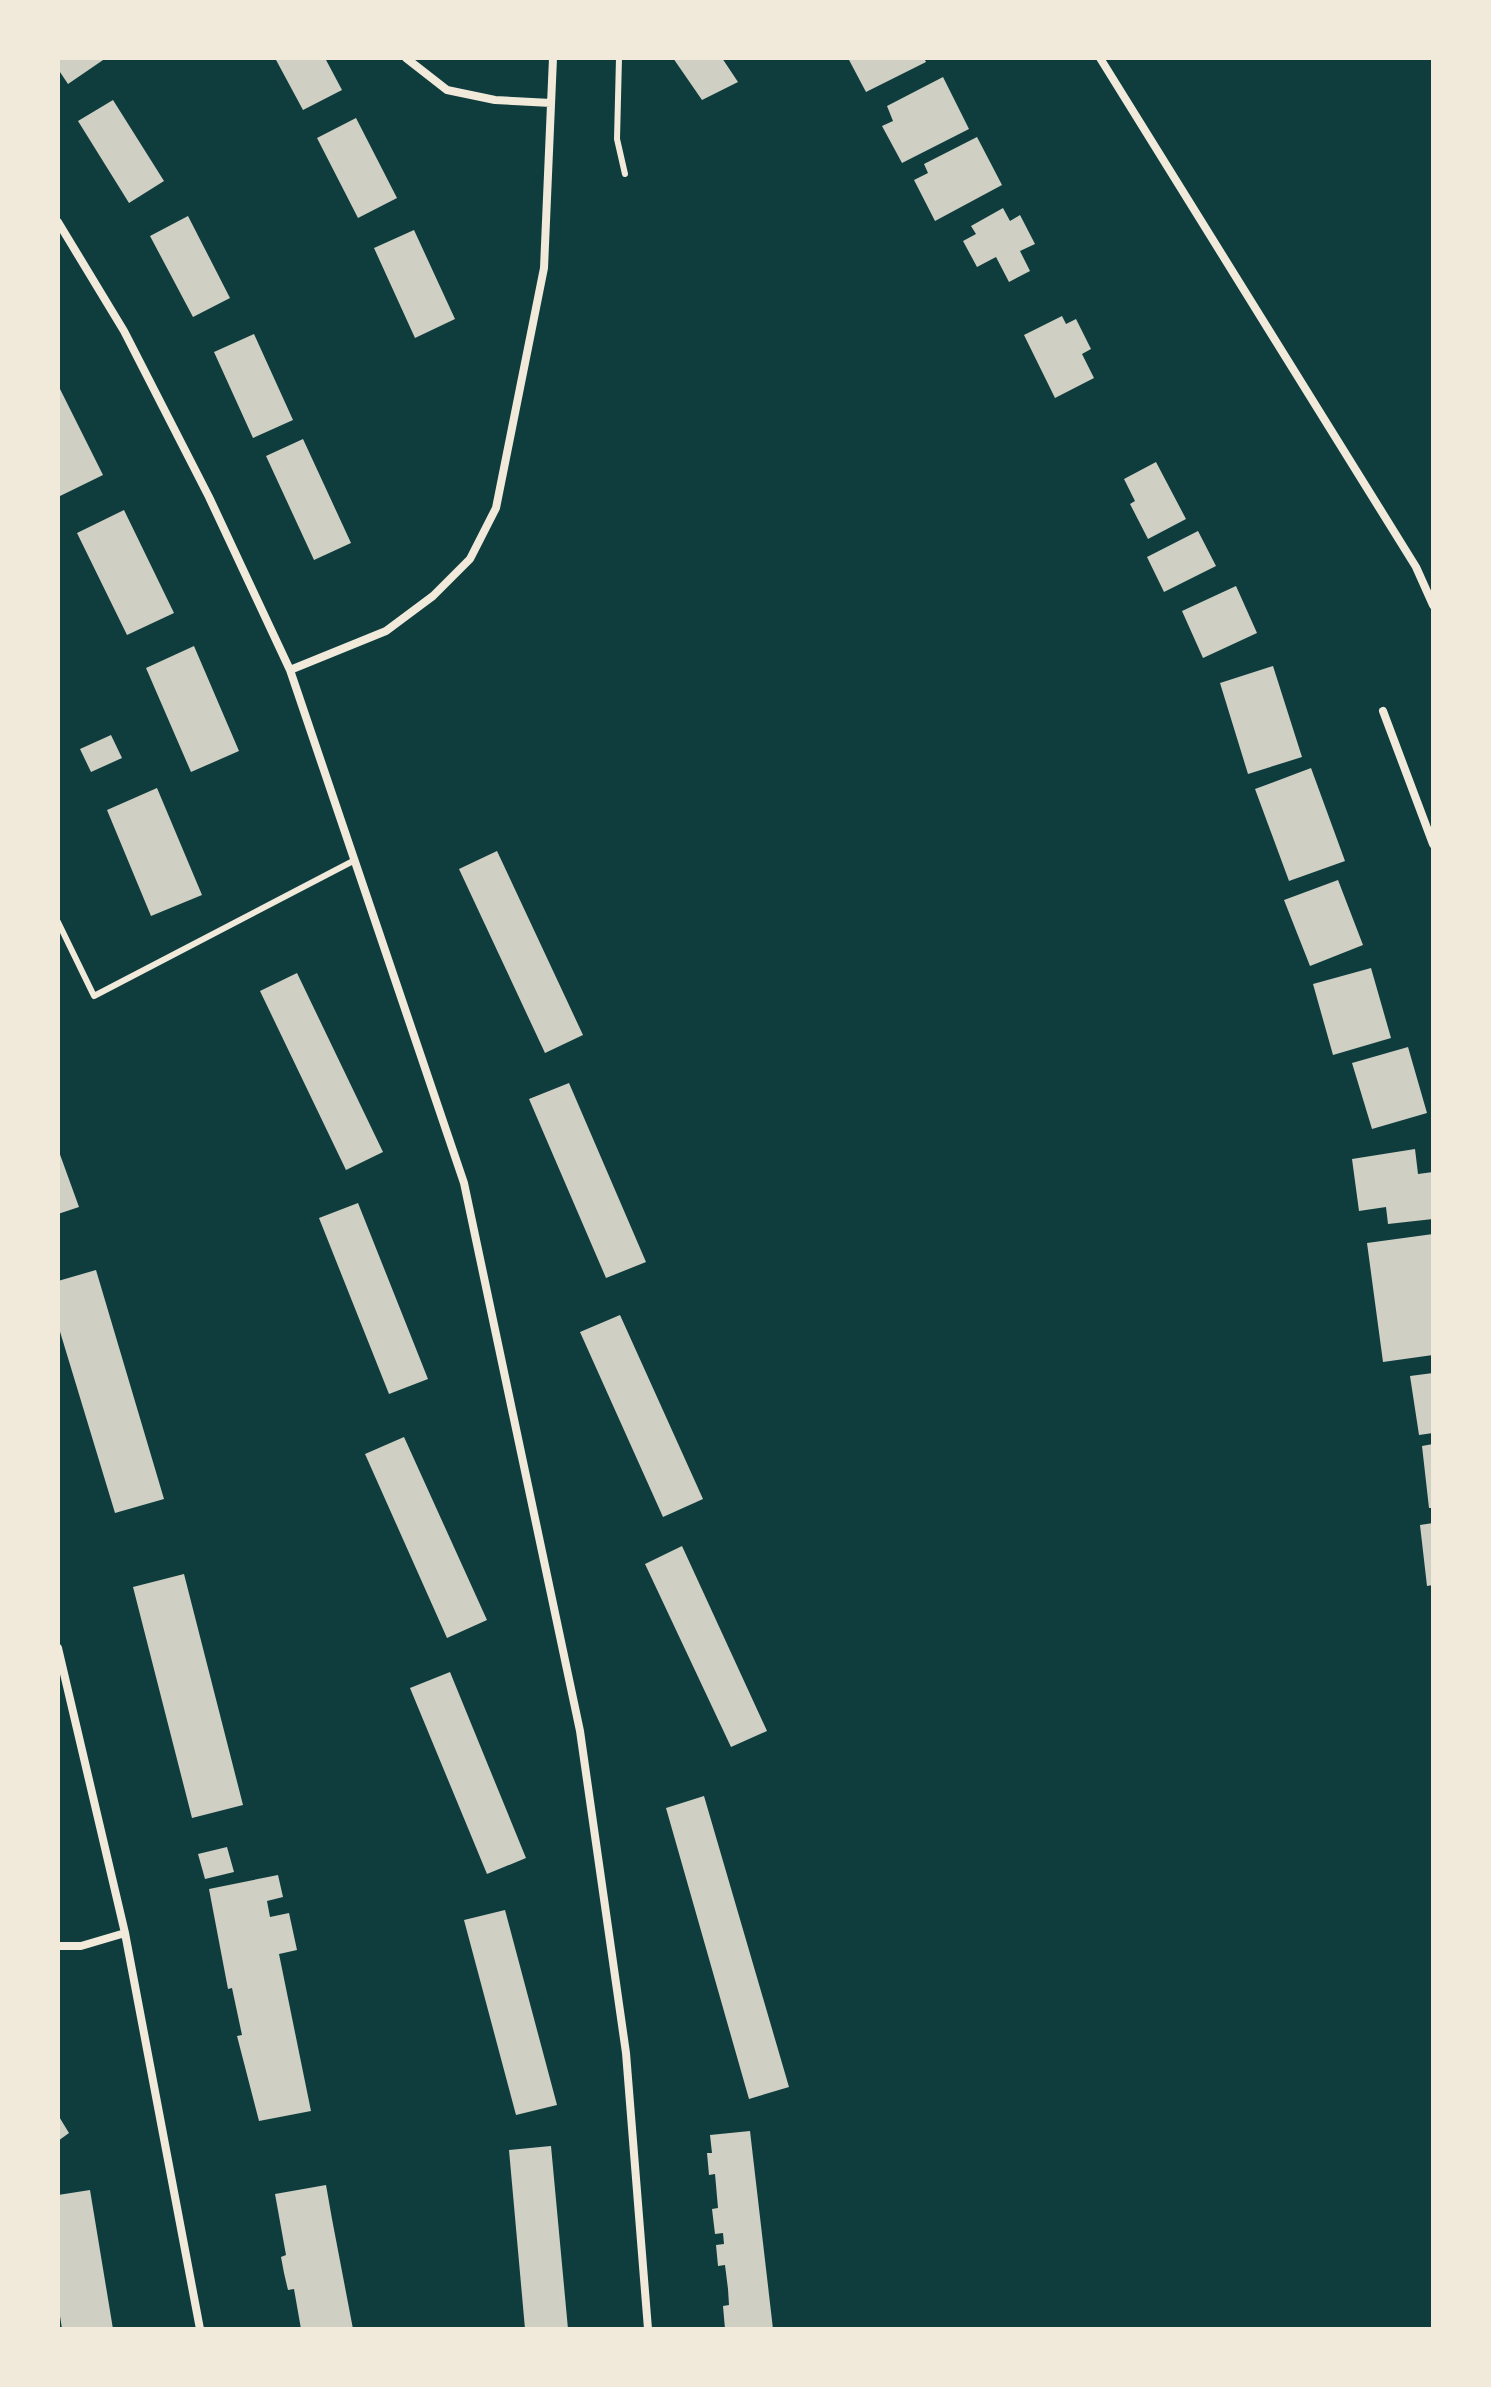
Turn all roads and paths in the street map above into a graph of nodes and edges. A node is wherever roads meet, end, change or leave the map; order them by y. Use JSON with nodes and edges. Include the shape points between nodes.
{"nodes":[{"id":1,"x":406,"y":58,"type":"edge"},
{"id":2,"x":553,"y":58,"type":"edge"},
{"id":3,"x":619,"y":58,"type":"edge"},
{"id":4,"x":1100,"y":58,"type":"edge"},
{"id":5,"x":551,"y":103,"type":"junction"},
{"id":6,"x":625,"y":174,"type":"dead end"},
{"id":7,"x":58,"y":222,"type":"edge"},
{"id":8,"x":1433,"y":605,"type":"edge"},
{"id":9,"x":290,"y":670,"type":"junction"},
{"id":10,"x":1383,"y":711,"type":"dead end"},
{"id":11,"x":1433,"y":844,"type":"edge"},
{"id":12,"x":355,"y":860,"type":"junction"},
{"id":13,"x":58,"y":922,"type":"edge"},
{"id":14,"x":58,"y":1648,"type":"edge"},
{"id":15,"x":125,"y":1933,"type":"junction"},
{"id":16,"x":58,"y":1946,"type":"edge"},
{"id":17,"x":200,"y":2329,"type":"edge"},
{"id":18,"x":648,"y":2329,"type":"edge"}],
"edges":[{"from":1,"to":5,"type":"street","via":[[447,90]]},
{"from":2,"to":5,"type":"street"},
{"from":3,"to":6,"type":"lane","via":[[617,139]]},
{"from":4,"to":8,"type":"street","via":[[1416,567]]},
{"from":5,"to":9,"type":"street","via":[[544,268],[496,508],[470,559],[433,596],[386,631]]},
{"from":7,"to":9,"type":"street","via":[[124,331]]},
{"from":9,"to":12,"type":"street"},
{"from":10,"to":11,"type":"street"},
{"from":12,"to":13,"type":"lane","via":[[94,996]]},
{"from":12,"to":18,"type":"street","via":[[464,1183],[580,1731],[626,2053]]},
{"from":14,"to":15,"type":"street"},
{"from":15,"to":16,"type":"street","via":[[81,1946]]},
{"from":15,"to":17,"type":"street"}]}
